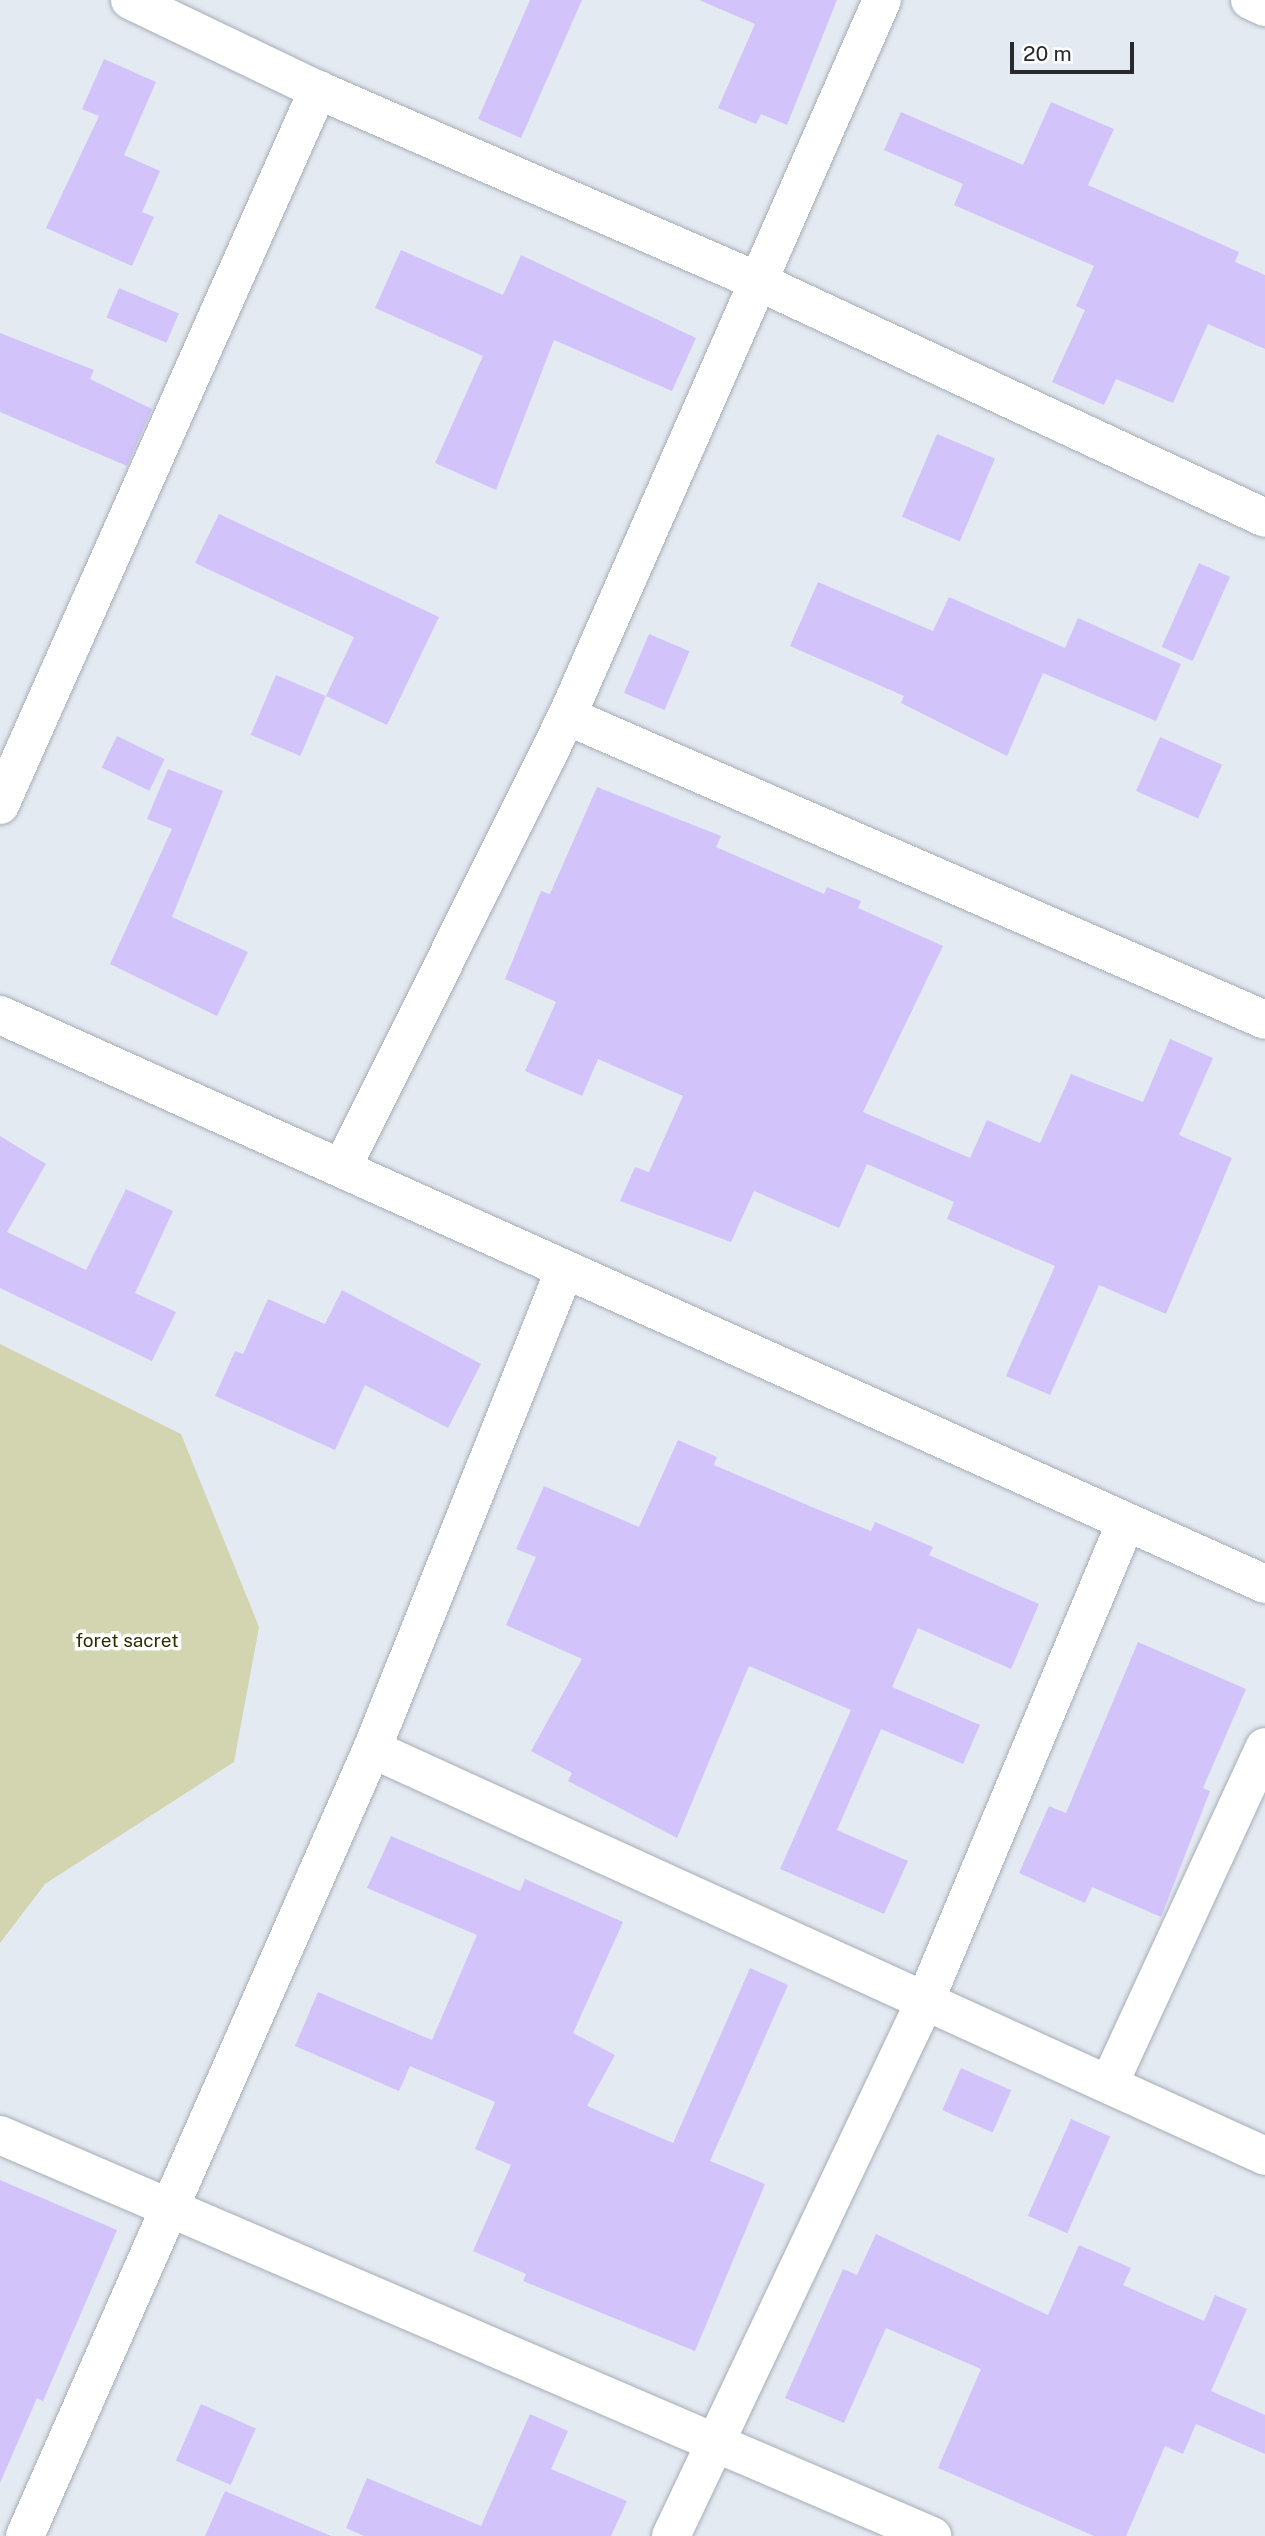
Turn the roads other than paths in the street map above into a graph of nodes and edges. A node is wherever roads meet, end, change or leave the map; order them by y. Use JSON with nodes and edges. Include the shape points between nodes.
{"nodes":[{"id":1,"x":130,"y":0,"type":"edge"},
{"id":2,"x":883,"y":0,"type":"edge"},
{"id":3,"x":1250,"y":0,"type":"edge"},
{"id":4,"x":1265,"y":7,"type":"edge"},
{"id":5,"x":318,"y":90,"type":"junction"},
{"id":6,"x":759,"y":282,"type":"junction"},
{"id":7,"x":1265,"y":518,"type":"edge"},
{"id":8,"x":567,"y":716,"type":"junction"},
{"id":9,"x":0,"y":805,"type":"edge"},
{"id":10,"x":0,"y":1015,"type":"edge"},
{"id":11,"x":1265,"y":1020,"type":"edge"},
{"id":12,"x":342,"y":1168,"type":"junction"},
{"id":13,"x":565,"y":1269,"type":"junction"},
{"id":14,"x":1126,"y":1522,"type":"junction"},
{"id":15,"x":1265,"y":1584,"type":"edge"},
{"id":16,"x":1265,"y":1747,"type":"edge"},
{"id":17,"x":372,"y":1749,"type":"junction"},
{"id":18,"x":925,"y":2001,"type":"junction"},
{"id":19,"x":1109,"y":2084,"type":"junction"},
{"id":20,"x":0,"y":2135,"type":"edge"},
{"id":21,"x":1265,"y":2156,"type":"edge"},
{"id":22,"x":169,"y":2208,"type":"junction"},
{"id":23,"x":718,"y":2444,"type":"junction"},
{"id":24,"x":25,"y":2536,"type":"edge"},
{"id":25,"x":671,"y":2536,"type":"edge"},
{"id":26,"x":932,"y":2536,"type":"edge"}],
"edges":[{"from":1,"to":5,"type":"street"},
{"from":2,"to":6,"type":"street"},
{"from":3,"to":4,"type":"street"},
{"from":5,"to":6,"type":"street"},
{"from":5,"to":9,"type":"street"},
{"from":6,"to":7,"type":"street"},
{"from":6,"to":8,"type":"street"},
{"from":8,"to":11,"type":"street"},
{"from":8,"to":12,"type":"street"},
{"from":10,"to":12,"type":"street"},
{"from":12,"to":13,"type":"street"},
{"from":13,"to":14,"type":"street"},
{"from":13,"to":17,"type":"street"},
{"from":14,"to":15,"type":"street"},
{"from":14,"to":18,"type":"street"},
{"from":16,"to":19,"type":"street"},
{"from":17,"to":18,"type":"street"},
{"from":17,"to":22,"type":"street"},
{"from":18,"to":19,"type":"street"},
{"from":18,"to":23,"type":"street"},
{"from":19,"to":21,"type":"street"},
{"from":20,"to":22,"type":"street"},
{"from":22,"to":23,"type":"street"},
{"from":22,"to":24,"type":"street"},
{"from":23,"to":25,"type":"street"},
{"from":23,"to":26,"type":"street"}]}
